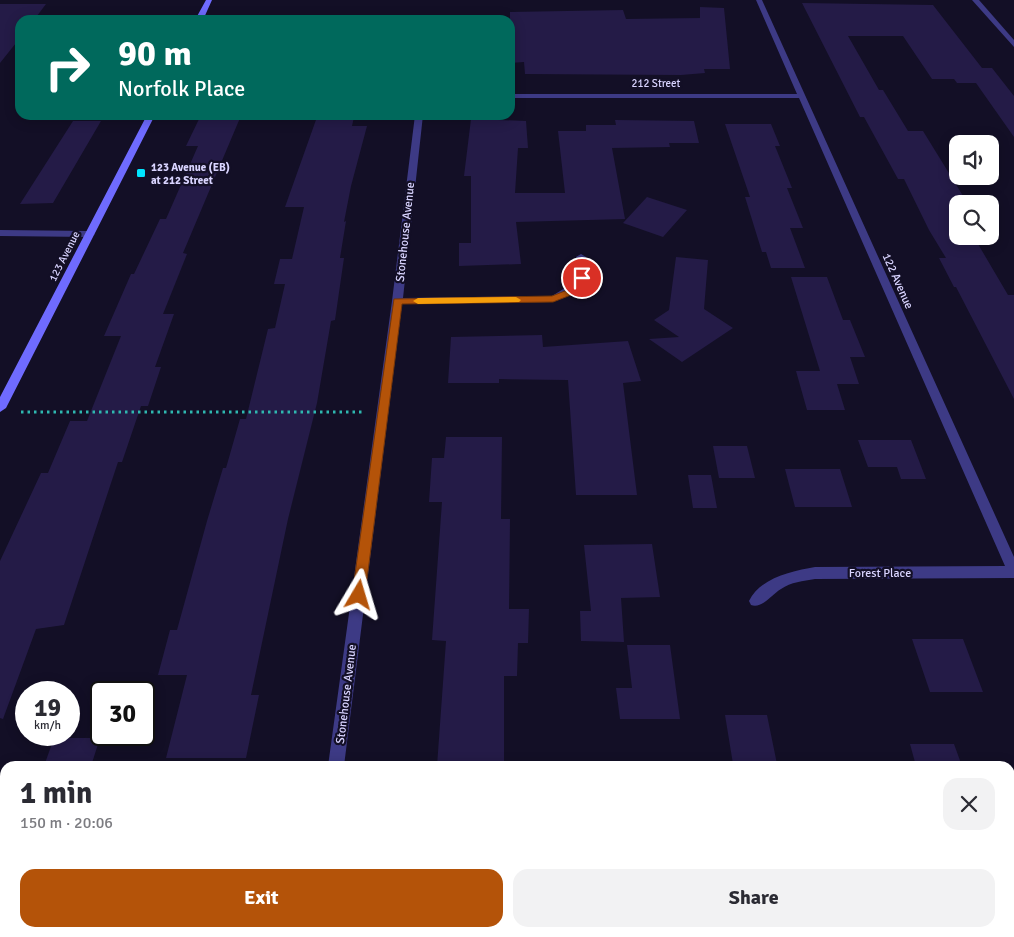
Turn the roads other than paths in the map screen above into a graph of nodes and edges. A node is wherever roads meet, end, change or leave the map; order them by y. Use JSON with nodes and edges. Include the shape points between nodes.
{"nodes":[{"id":1,"x":209,"y":0,"type":"edge"},
{"id":2,"x":759,"y":0,"type":"edge"},
{"id":3,"x":975,"y":0,"type":"edge"},
{"id":4,"x":202,"y":15,"type":"edge"},
{"id":5,"x":1014,"y":45,"type":"edge"},
{"id":6,"x":515,"y":96,"type":"edge"},
{"id":7,"x":802,"y":96,"type":"junction"},
{"id":8,"x":148,"y":120,"type":"edge"},
{"id":9,"x":418,"y":120,"type":"edge"},
{"id":10,"x":0,"y":233,"type":"edge"},
{"id":11,"x":90,"y":234,"type":"junction"},
{"id":12,"x":581,"y":257,"type":"dead end"},
{"id":13,"x":397,"y":301,"type":"junction"},
{"id":14,"x":0,"y":408,"type":"edge"},
{"id":15,"x":1014,"y":572,"type":"edge"},
{"id":16,"x":756,"y":601,"type":"dead end"},
{"id":17,"x":337,"y":761,"type":"edge"}],
"edges":[{"from":1,"to":4,"type":"street"},
{"from":2,"to":7,"type":"street","name":"122 Avenue"},
{"from":3,"to":5,"type":"street"},
{"from":6,"to":7,"type":"street","name":"212 Street"},
{"from":7,"to":15,"type":"street","name":"122 Avenue"},
{"from":8,"to":11,"type":"street","name":"123 Avenue"},
{"from":9,"to":13,"type":"street","name":"Stonehouse Avenue"},
{"from":10,"to":11,"type":"street"},
{"from":11,"to":14,"type":"street","name":"123 Avenue"},
{"from":12,"to":13,"type":"street","via":[[582,278],[573,291],[553,299]]},
{"from":13,"to":17,"type":"street","name":"Stonehouse Avenue"},
{"from":15,"to":16,"type":"street","name":"Forest Place","via":[[815,573],[772,585]]}]}
